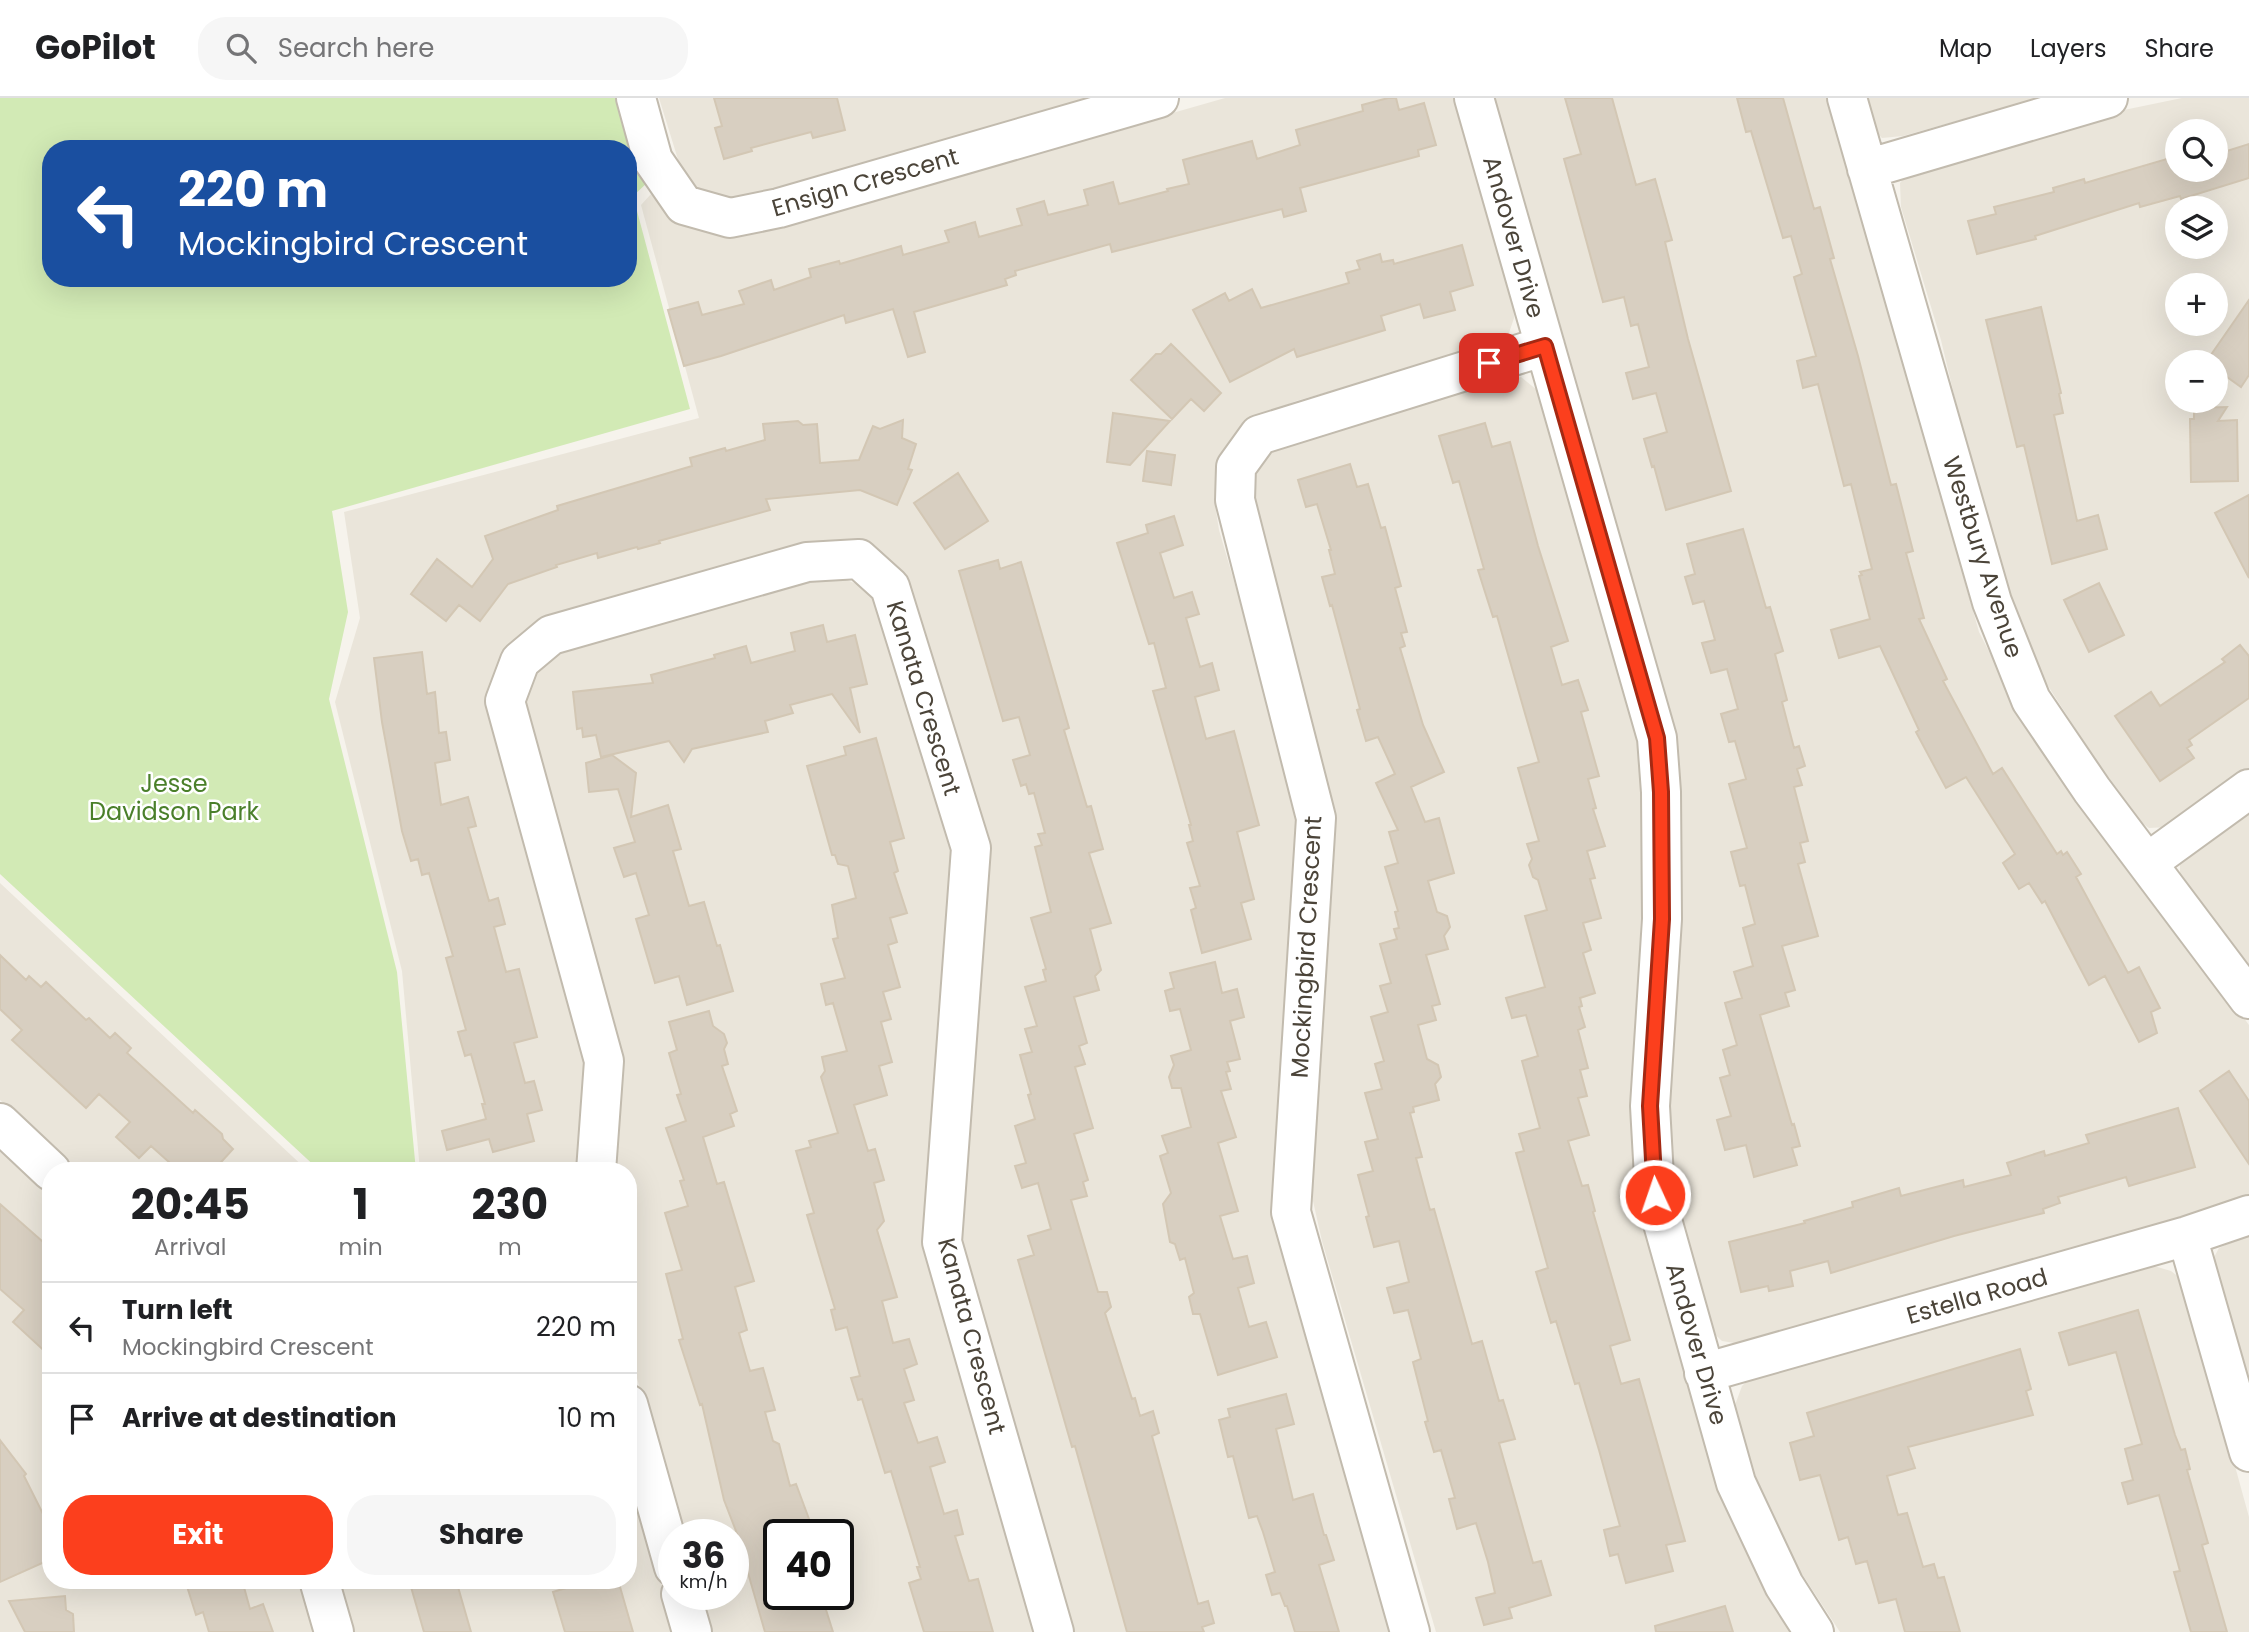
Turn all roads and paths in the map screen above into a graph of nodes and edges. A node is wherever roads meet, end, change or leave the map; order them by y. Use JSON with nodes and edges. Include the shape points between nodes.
{"nodes":[{"id":1,"x":636,"y":98,"type":"edge"},
{"id":2,"x":1159,"y":98,"type":"edge"},
{"id":3,"x":1474,"y":98,"type":"edge"},
{"id":4,"x":1847,"y":98,"type":"edge"},
{"id":5,"x":2108,"y":98,"type":"edge"},
{"id":6,"x":1867,"y":169,"type":"junction"},
{"id":7,"x":1545,"y":346,"type":"junction"},
{"id":8,"x":2249,"y":789,"type":"edge"},
{"id":9,"x":2147,"y":863,"type":"junction"},
{"id":10,"x":2249,"y":999,"type":"edge"},
{"id":11,"x":0,"y":1123,"type":"edge"},
{"id":12,"x":597,"y":1162,"type":"edge"},
{"id":13,"x":42,"y":1163,"type":"edge"},
{"id":14,"x":2249,"y":1215,"type":"edge"},
{"id":15,"x":2187,"y":1236,"type":"junction"},
{"id":16,"x":1704,"y":1373,"type":"junction"},
{"id":17,"x":637,"y":1436,"type":"edge"},
{"id":18,"x":2249,"y":1452,"type":"edge"},
{"id":19,"x":660,"y":1519,"type":"edge"},
{"id":20,"x":322,"y":1589,"type":"edge"},
{"id":21,"x":686,"y":1610,"type":"edge"},
{"id":22,"x":334,"y":1632,"type":"edge"},
{"id":23,"x":692,"y":1632,"type":"edge"},
{"id":24,"x":1054,"y":1632,"type":"edge"},
{"id":25,"x":1410,"y":1632,"type":"edge"},
{"id":26,"x":1814,"y":1632,"type":"edge"}],
"edges":[{"from":1,"to":2,"type":"street","name":"Ensign Crescent","via":[[653,160],[684,205],[730,218]]},
{"from":3,"to":7,"type":"street","name":"Andover Drive"},
{"from":4,"to":6,"type":"street","name":"Westbury Avenue"},
{"from":5,"to":6,"type":"street"},
{"from":6,"to":9,"type":"street","name":"Westbury Avenue","via":[[1997,615],[2031,700]]},
{"from":7,"to":16,"type":"street","name":"Andover Drive","via":[[1657,738],[1662,919],[1650,1106],[1655,1195]]},
{"from":7,"to":25,"type":"street","name":"Mockingbird Crescent","via":[[1259,435],[1236,467],[1235,500],[1316,818],[1291,1212]]},
{"from":8,"to":9,"type":"street"},
{"from":9,"to":10,"type":"street","name":"Westbury Avenue"},
{"from":11,"to":13,"type":"street"},
{"from":12,"to":24,"type":"street","name":"Kanata Crescent","via":[[604,1061],[505,701],[520,661],[551,635],[807,562],[859,559],[890,587],[971,848],[942,1242]]},
{"from":14,"to":15,"type":"street","name":"Estella Road"},
{"from":15,"to":16,"type":"street","name":"Estella Road"},
{"from":15,"to":18,"type":"street"},
{"from":16,"to":26,"type":"street","name":"Andover Drive","via":[[1736,1483],[1784,1585]]},
{"from":17,"to":19,"type":"street"},
{"from":20,"to":22,"type":"street"},
{"from":21,"to":23,"type":"street"}]}
